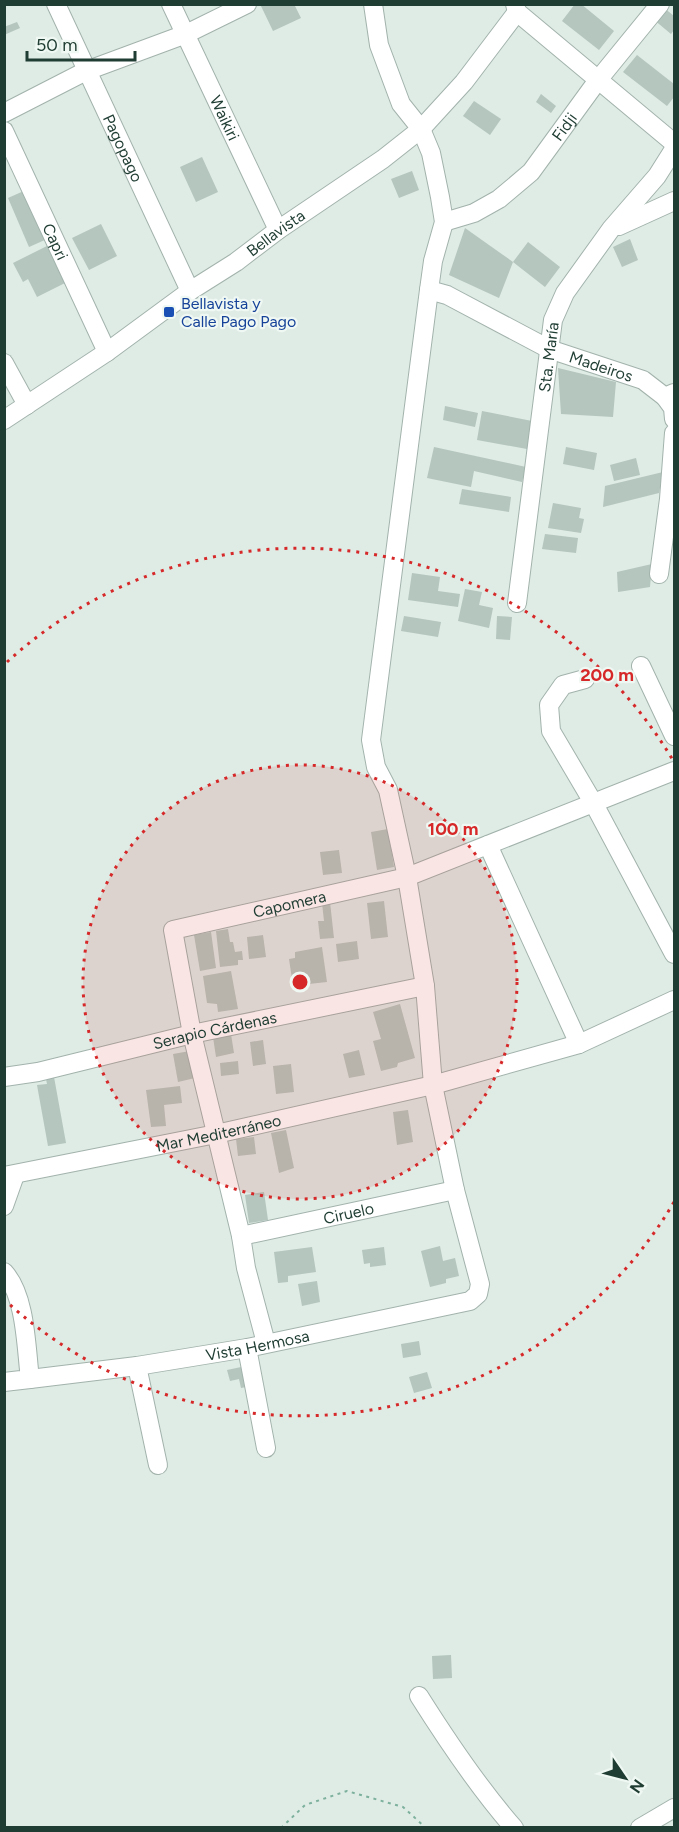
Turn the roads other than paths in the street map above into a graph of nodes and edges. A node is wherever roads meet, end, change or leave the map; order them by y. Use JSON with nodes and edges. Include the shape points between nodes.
{"nodes":[{"id":1,"x":56,"y":4,"type":"edge"},
{"id":2,"x":171,"y":4,"type":"edge"},
{"id":3,"x":247,"y":4,"type":"edge"},
{"id":4,"x":373,"y":4,"type":"edge"},
{"id":5,"x":660,"y":4,"type":"edge"},
{"id":6,"x":516,"y":8,"type":"edge"},
{"id":7,"x":186,"y":34,"type":"junction"},
{"id":8,"x":86,"y":71,"type":"junction"},
{"id":9,"x":598,"y":80,"type":"junction"},
{"id":10,"x":4,"y":113,"type":"edge"},
{"id":11,"x":421,"y":129,"type":"junction"},
{"id":12,"x":4,"y":131,"type":"edge"},
{"id":13,"x":675,"y":143,"type":"edge"},
{"id":14,"x":675,"y":150,"type":"edge"},
{"id":15,"x":675,"y":201,"type":"edge"},
{"id":16,"x":444,"y":222,"type":"junction"},
{"id":17,"x":611,"y":229,"type":"junction"},
{"id":18,"x":278,"y":230,"type":"junction"},
{"id":19,"x":429,"y":290,"type":"junction"},
{"id":20,"x":190,"y":291,"type":"junction"},
{"id":21,"x":549,"y":349,"type":"junction"},
{"id":22,"x":107,"y":352,"type":"junction"},
{"id":23,"x":4,"y":363,"type":"edge"},
{"id":24,"x":670,"y":395,"type":"edge"},
{"id":25,"x":27,"y":405,"type":"junction"},
{"id":26,"x":675,"y":419,"type":"edge"},
{"id":27,"x":4,"y":420,"type":"edge"},
{"id":28,"x":675,"y":433,"type":"edge"},
{"id":29,"x":659,"y":574,"type":"dead end"},
{"id":30,"x":517,"y":603,"type":"dead end"},
{"id":31,"x":641,"y":666,"type":"dead end"},
{"id":32,"x":585,"y":679,"type":"dead end"},
{"id":33,"x":675,"y":736,"type":"edge"},
{"id":34,"x":675,"y":771,"type":"edge"},
{"id":35,"x":594,"y":804,"type":"junction"},
{"id":36,"x":488,"y":845,"type":"junction"},
{"id":37,"x":407,"y":877,"type":"junction"},
{"id":38,"x":675,"y":954,"type":"edge"},
{"id":39,"x":425,"y":986,"type":"junction"},
{"id":40,"x":675,"y":1000,"type":"edge"},
{"id":41,"x":192,"y":1034,"type":"junction"},
{"id":42,"x":579,"y":1044,"type":"junction"},
{"id":43,"x":4,"y":1077,"type":"edge"},
{"id":44,"x":433,"y":1085,"type":"junction"},
{"id":45,"x":216,"y":1134,"type":"junction"},
{"id":46,"x":10,"y":1175,"type":"edge"},
{"id":47,"x":455,"y":1190,"type":"junction"},
{"id":48,"x":4,"y":1206,"type":"edge"},
{"id":49,"x":241,"y":1236,"type":"junction"},
{"id":50,"x":4,"y":1272,"type":"edge"},
{"id":51,"x":266,"y":1343,"type":"junction"},
{"id":52,"x":247,"y":1348,"type":"junction"},
{"id":53,"x":137,"y":1366,"type":"junction"},
{"id":54,"x":30,"y":1379,"type":"junction"},
{"id":55,"x":4,"y":1382,"type":"edge"},
{"id":56,"x":266,"y":1448,"type":"dead end"},
{"id":57,"x":158,"y":1465,"type":"dead end"},
{"id":58,"x":419,"y":1696,"type":"dead end"},
{"id":59,"x":673,"y":1813,"type":"edge"},
{"id":60,"x":514,"y":1827,"type":"edge"},
{"id":61,"x":640,"y":1827,"type":"edge"}],
"edges":[{"from":1,"to":8,"type":"street","name":"Pagopago"},
{"from":2,"to":7,"type":"street","name":"Waikiri"},
{"from":3,"to":7,"type":"street"},
{"from":4,"to":11,"type":"street","via":[[379,45],[401,104]]},
{"from":5,"to":9,"type":"street","name":"Fidji"},
{"from":6,"to":9,"type":"street"},
{"from":6,"to":11,"type":"street","name":"Bellavista","via":[[464,82]]},
{"from":7,"to":8,"type":"street"},
{"from":7,"to":18,"type":"street","name":"Waikiri"},
{"from":8,"to":10,"type":"street"},
{"from":8,"to":20,"type":"street","name":"Pagopago"},
{"from":9,"to":13,"type":"street"},
{"from":9,"to":16,"type":"street","name":"Fidji","via":[[531,172],[499,199],[474,213]]},
{"from":11,"to":16,"type":"street","via":[[431,153]]},
{"from":11,"to":18,"type":"street","name":"Bellavista"},
{"from":12,"to":22,"type":"street","name":"Capri"},
{"from":14,"to":17,"type":"street","name":"Sta. María"},
{"from":15,"to":17,"type":"street"},
{"from":16,"to":19,"type":"street"},
{"from":17,"to":21,"type":"street","name":"Sta. María","via":[[565,293],[553,320]]},
{"from":18,"to":20,"type":"street","name":"Bellavista"},
{"from":19,"to":21,"type":"street","name":"Madeiros","via":[[447,295]]},
{"from":19,"to":37,"type":"street","via":[[371,740],[376,767],[388,790]]},
{"from":20,"to":22,"type":"street","name":"Bellavista"},
{"from":21,"to":24,"type":"street","name":"Madeiros","via":[[643,380]]},
{"from":21,"to":30,"type":"street","name":"Sta. María"},
{"from":22,"to":25,"type":"street","name":"Bellavista"},
{"from":23,"to":25,"type":"street"},
{"from":24,"to":26,"type":"street"},
{"from":25,"to":27,"type":"street","name":"Bellavista"},
{"from":28,"to":29,"type":"street"},
{"from":31,"to":33,"type":"street"},
{"from":32,"to":35,"type":"street","via":[[563,685],[549,705],[551,731]]},
{"from":34,"to":35,"type":"street","name":"Capomera"},
{"from":35,"to":36,"type":"street","name":"Capomera"},
{"from":35,"to":38,"type":"street"},
{"from":36,"to":37,"type":"street","name":"Capomera"},
{"from":36,"to":42,"type":"street"},
{"from":37,"to":39,"type":"street"},
{"from":37,"to":41,"type":"street","name":"Capomera","via":[[173,930]]},
{"from":39,"to":41,"type":"street","name":"Serapio Cárdenas"},
{"from":39,"to":44,"type":"street"},
{"from":40,"to":42,"type":"street","name":"Mar Mediterráneo"},
{"from":41,"to":43,"type":"street","name":"Serapio Cárdenas"},
{"from":41,"to":45,"type":"street"},
{"from":42,"to":44,"type":"street","name":"Mar Mediterráneo"},
{"from":44,"to":45,"type":"street","name":"Mar Mediterráneo"},
{"from":44,"to":47,"type":"street"},
{"from":45,"to":46,"type":"street","name":"Mar Mediterráneo"},
{"from":45,"to":49,"type":"street"},
{"from":46,"to":48,"type":"street"},
{"from":47,"to":49,"type":"street","name":"Ciruelo"},
{"from":47,"to":51,"type":"street","name":"Vista Hermosa","via":[[480,1284],[478,1294],[470,1300]]},
{"from":49,"to":51,"type":"street"},
{"from":50,"to":54,"type":"street","via":[[14,1284],[19,1300]]},
{"from":51,"to":52,"type":"street","name":"Vista Hermosa"},
{"from":52,"to":53,"type":"street","name":"Vista Hermosa"},
{"from":52,"to":56,"type":"street"},
{"from":53,"to":54,"type":"street","name":"Vista Hermosa"},
{"from":53,"to":57,"type":"street"},
{"from":54,"to":55,"type":"street","name":"Vista Hermosa"},
{"from":58,"to":60,"type":"street","via":[[449,1743]]},
{"from":59,"to":61,"type":"street"}]}
